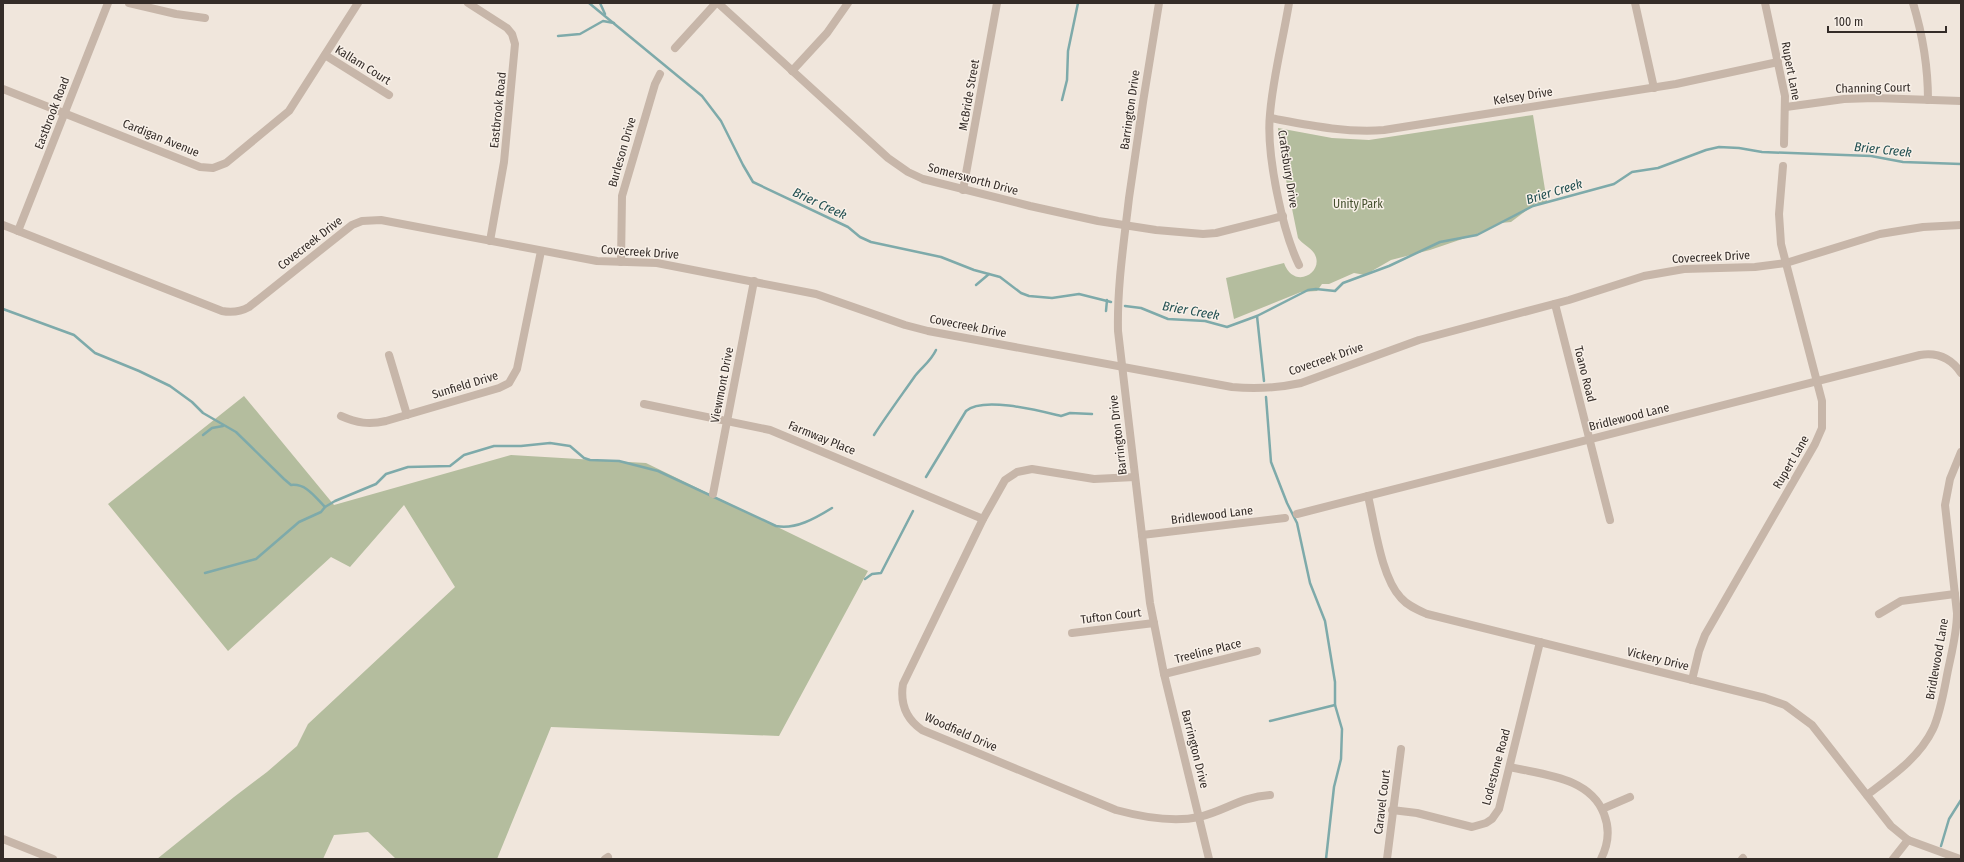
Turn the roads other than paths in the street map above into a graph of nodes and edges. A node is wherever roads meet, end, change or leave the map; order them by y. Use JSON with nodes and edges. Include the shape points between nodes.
{"nodes":[{"id":1,"x":108,"y":3,"type":"edge"},
{"id":2,"x":129,"y":3,"type":"edge"},
{"id":3,"x":358,"y":3,"type":"edge"},
{"id":4,"x":468,"y":3,"type":"edge"},
{"id":5,"x":717,"y":3,"type":"edge"},
{"id":6,"x":848,"y":3,"type":"edge"},
{"id":7,"x":997,"y":3,"type":"edge"},
{"id":8,"x":1159,"y":3,"type":"edge"},
{"id":9,"x":1289,"y":3,"type":"edge"},
{"id":10,"x":1635,"y":3,"type":"edge"},
{"id":11,"x":1764,"y":3,"type":"edge"},
{"id":12,"x":1913,"y":3,"type":"edge"},
{"id":13,"x":205,"y":18,"type":"dead end"},
{"id":14,"x":675,"y":48,"type":"dead end"},
{"id":15,"x":325,"y":55,"type":"junction"},
{"id":16,"x":1778,"y":62,"type":"junction"},
{"id":17,"x":792,"y":71,"type":"junction"},
{"id":18,"x":660,"y":74,"type":"dead end"},
{"id":19,"x":1654,"y":88,"type":"junction"},
{"id":20,"x":3,"y":89,"type":"edge"},
{"id":21,"x":389,"y":95,"type":"dead end"},
{"id":22,"x":1928,"y":100,"type":"junction"},
{"id":23,"x":1961,"y":101,"type":"edge"},
{"id":24,"x":1786,"y":107,"type":"junction"},
{"id":25,"x":65,"y":113,"type":"junction"},
{"id":26,"x":1270,"y":118,"type":"junction"},
{"id":27,"x":1784,"y":144,"type":"dead end"},
{"id":28,"x":1783,"y":166,"type":"dead end"},
{"id":29,"x":963,"y":190,"type":"junction"},
{"id":30,"x":1283,"y":216,"type":"junction"},
{"id":31,"x":3,"y":225,"type":"edge"},
{"id":32,"x":1126,"y":225,"type":"junction"},
{"id":33,"x":1961,"y":225,"type":"edge"},
{"id":34,"x":18,"y":231,"type":"junction"},
{"id":35,"x":490,"y":241,"type":"junction"},
{"id":36,"x":541,"y":251,"type":"junction"},
{"id":37,"x":621,"y":262,"type":"junction"},
{"id":38,"x":1786,"y":263,"type":"junction"},
{"id":39,"x":1299,"y":265,"type":"dead end"},
{"id":40,"x":754,"y":281,"type":"junction"},
{"id":41,"x":1555,"y":304,"type":"junction"},
{"id":42,"x":389,"y":355,"type":"dead end"},
{"id":43,"x":1122,"y":367,"type":"junction"},
{"id":44,"x":1961,"y":373,"type":"edge"},
{"id":45,"x":1817,"y":382,"type":"junction"},
{"id":46,"x":644,"y":404,"type":"dead end"},
{"id":47,"x":407,"y":415,"type":"junction"},
{"id":48,"x":341,"y":416,"type":"dead end"},
{"id":49,"x":728,"y":421,"type":"junction"},
{"id":50,"x":1589,"y":440,"type":"junction"},
{"id":51,"x":1961,"y":452,"type":"edge"},
{"id":52,"x":1135,"y":477,"type":"junction"},
{"id":53,"x":713,"y":494,"type":"dead end"},
{"id":54,"x":1368,"y":496,"type":"junction"},
{"id":55,"x":1297,"y":514,"type":"dead end"},
{"id":56,"x":1285,"y":518,"type":"dead end"},
{"id":57,"x":983,"y":519,"type":"junction"},
{"id":58,"x":1610,"y":520,"type":"dead end"},
{"id":59,"x":1142,"y":535,"type":"junction"},
{"id":60,"x":1955,"y":594,"type":"junction"},
{"id":61,"x":1879,"y":614,"type":"dead end"},
{"id":62,"x":1154,"y":623,"type":"junction"},
{"id":63,"x":1072,"y":633,"type":"dead end"},
{"id":64,"x":1540,"y":642,"type":"junction"},
{"id":65,"x":1258,"y":651,"type":"dead end"},
{"id":66,"x":1164,"y":674,"type":"junction"},
{"id":67,"x":1692,"y":680,"type":"junction"},
{"id":68,"x":1400,"y":749,"type":"dead end"},
{"id":69,"x":1510,"y":767,"type":"junction"},
{"id":70,"x":1270,"y":795,"type":"dead end"},
{"id":71,"x":1867,"y":796,"type":"junction"},
{"id":72,"x":1630,"y":797,"type":"dead end"},
{"id":73,"x":1602,"y":809,"type":"junction"},
{"id":74,"x":1392,"y":810,"type":"junction"},
{"id":75,"x":1199,"y":817,"type":"junction"},
{"id":76,"x":3,"y":839,"type":"edge"},
{"id":77,"x":1908,"y":840,"type":"junction"},
{"id":78,"x":53,"y":859,"type":"edge"},
{"id":79,"x":1209,"y":859,"type":"edge"},
{"id":80,"x":1387,"y":859,"type":"edge"},
{"id":81,"x":1601,"y":859,"type":"edge"},
{"id":82,"x":1893,"y":859,"type":"edge"},
{"id":83,"x":1960,"y":859,"type":"edge"}],
"edges":[{"from":1,"to":25,"type":"street","name":"Eastbrook Road"},
{"from":2,"to":13,"type":"street"},
{"from":3,"to":15,"type":"street","name":"Cardigan Avenue"},
{"from":4,"to":35,"type":"street","name":"Eastbrook Road","via":[[505,26],[512,34],[515,44],[504,162]]},
{"from":5,"to":14,"type":"street"},
{"from":5,"to":17,"type":"street","name":"Somersworth Drive"},
{"from":6,"to":17,"type":"street","via":[[828,33]]},
{"from":7,"to":29,"type":"street","name":"McBride Street"},
{"from":8,"to":32,"type":"street","name":"Barrington Drive","via":[[1142,102]]},
{"from":9,"to":26,"type":"street","name":"Craftsbury Drive"},
{"from":10,"to":19,"type":"street"},
{"from":11,"to":16,"type":"street","name":"Rupert Lane"},
{"from":12,"to":22,"type":"street","via":[[1924,44]]},
{"from":15,"to":21,"type":"street","name":"Kallam Court"},
{"from":15,"to":25,"type":"street","name":"Cardigan Avenue","via":[[290,111],[226,163],[213,168],[200,167]]},
{"from":16,"to":19,"type":"street","name":"Kelsey Drive"},
{"from":16,"to":24,"type":"street","name":"Rupert Lane"},
{"from":17,"to":29,"type":"street","name":"Somersworth Drive","via":[[894,163],[923,179]]},
{"from":18,"to":37,"type":"street","name":"Burleson Drive","via":[[622,196]]},
{"from":19,"to":26,"type":"street","name":"Kelsey Drive","via":[[1368,131],[1333,129]]},
{"from":20,"to":25,"type":"street","name":"Cardigan Avenue"},
{"from":22,"to":23,"type":"street","name":"Channing Court"},
{"from":22,"to":24,"type":"street","name":"Channing Court","via":[[1844,99]]},
{"from":24,"to":27,"type":"street","name":"Rupert Lane"},
{"from":25,"to":34,"type":"street","name":"Eastbrook Road"},
{"from":26,"to":30,"type":"street","name":"Craftsbury Drive","via":[[1272,156]]},
{"from":28,"to":38,"type":"street","name":"Rupert Lane","via":[[1779,227]]},
{"from":29,"to":32,"type":"street","name":"Somersworth Drive","via":[[1037,208]]},
{"from":30,"to":32,"type":"street","name":"Somersworth Drive","via":[[1216,233],[1202,234]]},
{"from":30,"to":39,"type":"street","name":"Craftsbury Drive","via":[[1291,248]]},
{"from":31,"to":34,"type":"street","name":"Covecreek Drive"},
{"from":32,"to":43,"type":"street","name":"Barrington Drive","via":[[1118,304]]},
{"from":33,"to":38,"type":"street","name":"Covecreek Drive","via":[[1923,227],[1880,234]]},
{"from":34,"to":35,"type":"street","name":"Covecreek Drive","via":[[230,313],[249,307],[344,231],[362,221],[381,220]]},
{"from":35,"to":36,"type":"street","name":"Covecreek Drive"},
{"from":36,"to":37,"type":"street","name":"Covecreek Drive","via":[[597,261]]},
{"from":36,"to":47,"type":"street","name":"Sunfield Drive","via":[[517,369],[509,383]]},
{"from":37,"to":40,"type":"street","name":"Covecreek Drive","via":[[657,263]]},
{"from":38,"to":41,"type":"street","name":"Covecreek Drive","via":[[1755,267],[1670,270],[1620,282]]},
{"from":38,"to":45,"type":"street","name":"Rupert Lane"},
{"from":40,"to":43,"type":"street","name":"Covecreek Drive","via":[[816,294],[928,331]]},
{"from":40,"to":49,"type":"street","name":"Viewmont Drive"},
{"from":41,"to":43,"type":"street","name":"Covecreek Drive","via":[[1419,340],[1281,387],[1232,387]]},
{"from":41,"to":50,"type":"street","name":"Toano Road"},
{"from":42,"to":47,"type":"street"},
{"from":43,"to":52,"type":"street","name":"Barrington Drive"},
{"from":44,"to":45,"type":"street","name":"Bridlewood Lane","via":[[1944,357],[1930,354]]},
{"from":45,"to":50,"type":"street","name":"Bridlewood Lane"},
{"from":45,"to":67,"type":"street","name":"Rupert Lane","via":[[1823,410],[1819,436],[1705,635]]},
{"from":46,"to":49,"type":"street","name":"Farmway Place"},
{"from":47,"to":48,"type":"street","name":"Sunfield Drive","via":[[369,424]]},
{"from":49,"to":53,"type":"street","name":"Viewmont Drive"},
{"from":49,"to":57,"type":"street","name":"Farmway Place","via":[[770,430],[792,438]]},
{"from":50,"to":54,"type":"street","name":"Bridlewood Lane"},
{"from":50,"to":58,"type":"street","name":"Toano Road"},
{"from":51,"to":60,"type":"street","name":"Bridlewood Lane","via":[[1950,479],[1945,505]]},
{"from":52,"to":57,"type":"street","name":"Woodfield Drive","via":[[1094,480],[1032,469],[1022,470],[1002,483]]},
{"from":52,"to":59,"type":"street","name":"Barrington Drive"},
{"from":54,"to":55,"type":"street","name":"Bridlewood Lane"},
{"from":54,"to":64,"type":"street","name":"Vickery Drive","via":[[1387,574],[1394,590],[1407,604],[1427,614]]},
{"from":56,"to":59,"type":"street","name":"Bridlewood Lane"},
{"from":57,"to":75,"type":"street","name":"Woodfield Drive","via":[[903,684],[903,705],[913,723],[934,736],[1116,810],[1149,818]]},
{"from":59,"to":62,"type":"street","name":"Barrington Drive"},
{"from":60,"to":61,"type":"street","via":[[1901,601]]},
{"from":60,"to":71,"type":"street","name":"Bridlewood Lane","via":[[1956,630],[1933,729],[1909,762]]},
{"from":62,"to":63,"type":"street","name":"Tufton Court"},
{"from":62,"to":66,"type":"street","name":"Barrington Drive"},
{"from":64,"to":67,"type":"street","name":"Vickery Drive"},
{"from":64,"to":69,"type":"street","name":"Lodestone Road"},
{"from":65,"to":66,"type":"street","name":"Treeline Place"},
{"from":66,"to":75,"type":"street","name":"Barrington Drive"},
{"from":67,"to":71,"type":"street","name":"Vickery Drive","via":[[1765,698],[1793,710],[1812,725]]},
{"from":68,"to":74,"type":"street","name":"Caravel Court"},
{"from":69,"to":73,"type":"street","via":[[1572,782],[1587,790]]},
{"from":69,"to":74,"type":"street","name":"Lodestone Road","via":[[1497,812],[1480,826],[1464,826],[1433,817]]},
{"from":70,"to":75,"type":"street","name":"Woodfield Drive","via":[[1248,798]]},
{"from":71,"to":77,"type":"street","name":"Vickery Drive","via":[[1891,826]]},
{"from":72,"to":73,"type":"street"},
{"from":73,"to":81,"type":"street","via":[[1608,836]]},
{"from":74,"to":80,"type":"street","name":"Caravel Court"},
{"from":75,"to":79,"type":"street","name":"Barrington Drive"},
{"from":76,"to":78,"type":"street"},
{"from":77,"to":82,"type":"street"},
{"from":77,"to":83,"type":"street","name":"Vickery Drive"}]}
